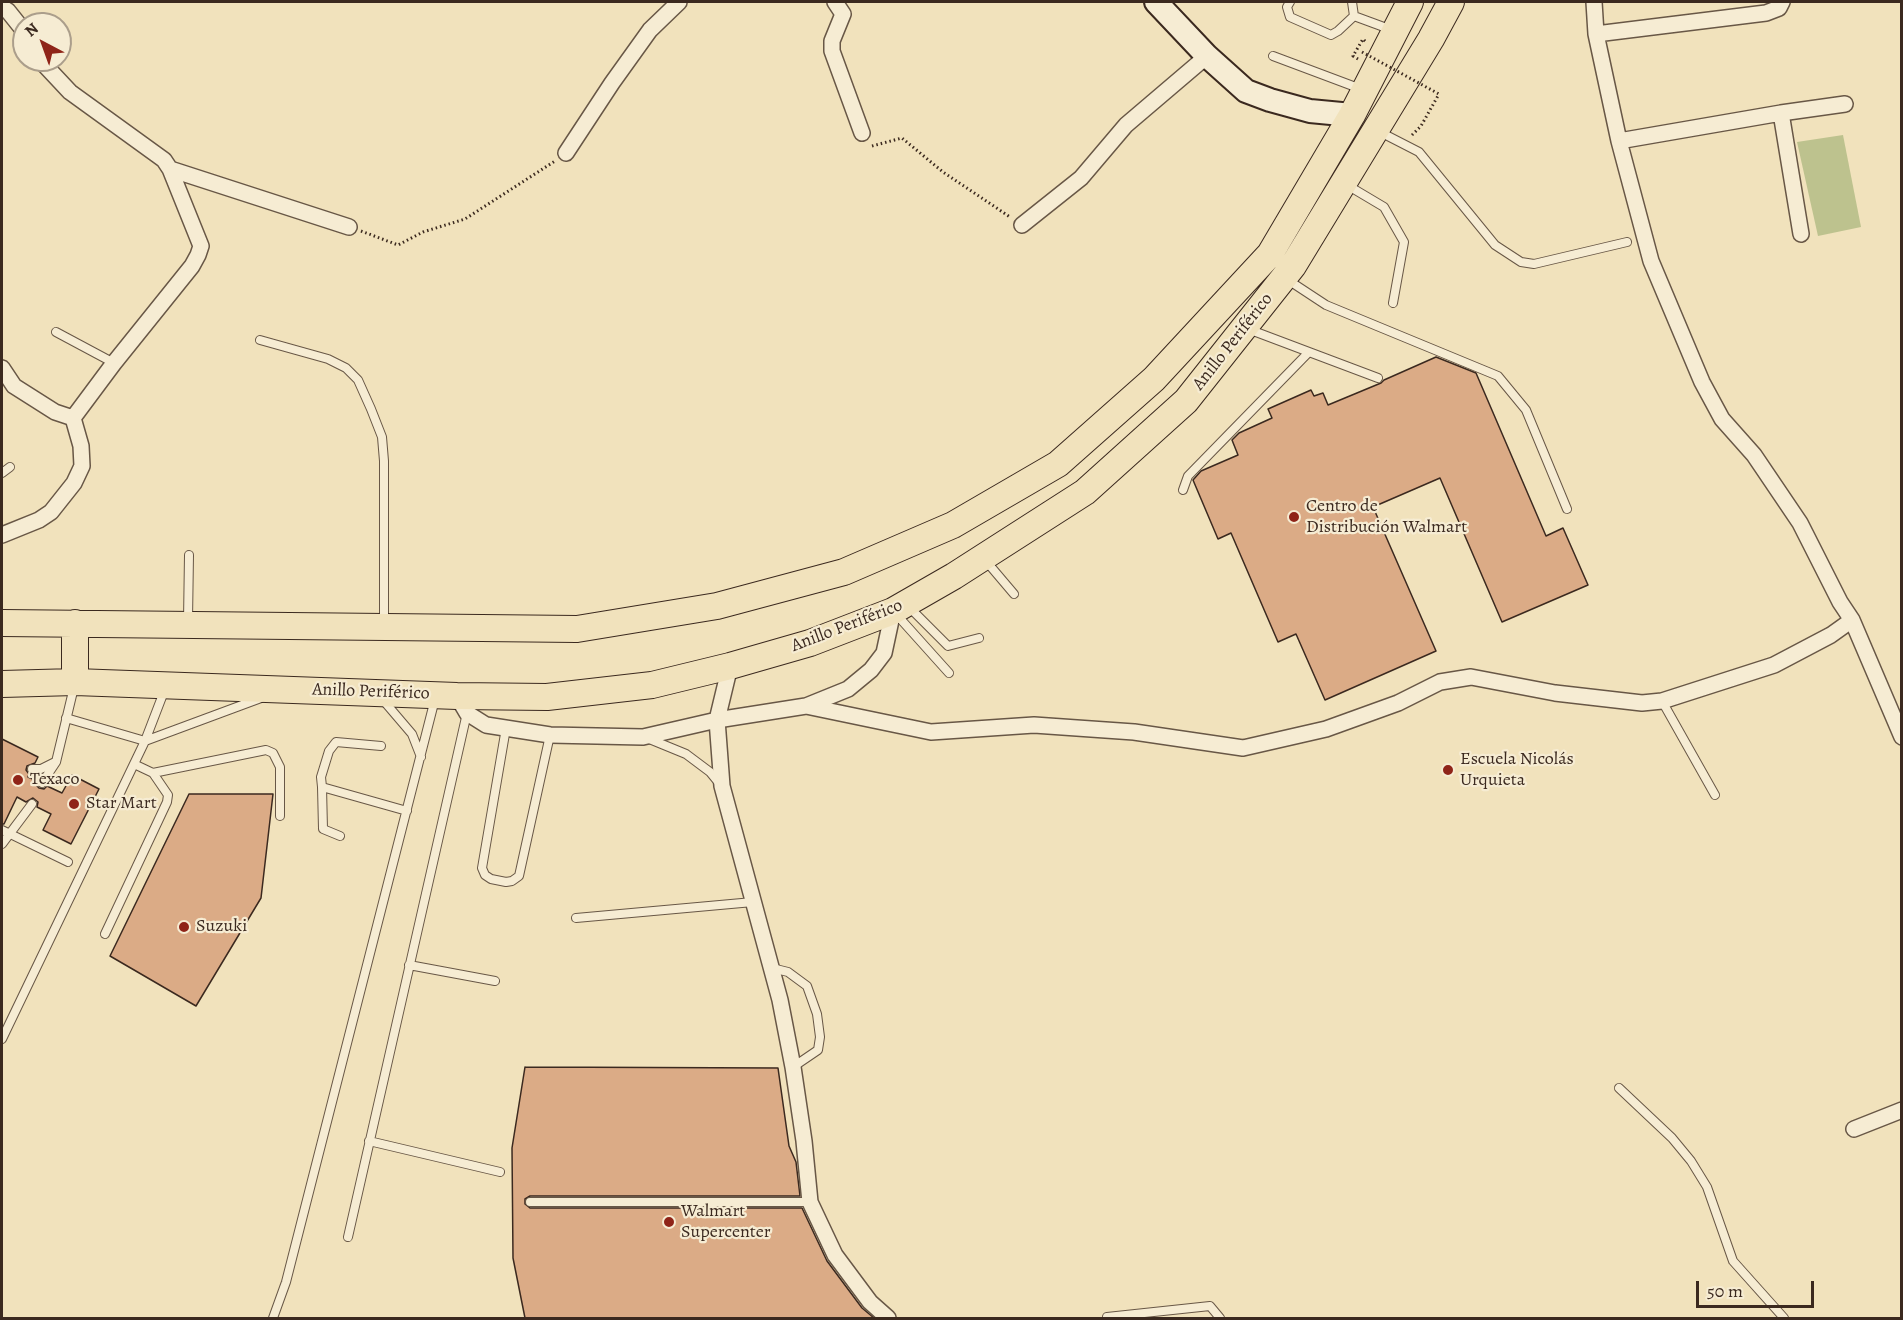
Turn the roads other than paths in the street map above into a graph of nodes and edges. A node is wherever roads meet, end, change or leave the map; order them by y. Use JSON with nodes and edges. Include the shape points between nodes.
{"nodes":[{"id":1,"x":679,"y":2,"type":"edge"},
{"id":2,"x":835,"y":2,"type":"edge"},
{"id":3,"x":1156,"y":2,"type":"edge"},
{"id":4,"x":1290,"y":2,"type":"edge"},
{"id":5,"x":1352,"y":2,"type":"edge"},
{"id":6,"x":1410,"y":2,"type":"edge"},
{"id":7,"x":1451,"y":2,"type":"edge"},
{"id":8,"x":1594,"y":2,"type":"edge"},
{"id":9,"x":1782,"y":2,"type":"edge"},
{"id":10,"x":1354,"y":16,"type":"junction"},
{"id":11,"x":1397,"y":32,"type":"junction"},
{"id":12,"x":1596,"y":34,"type":"junction"},
{"id":13,"x":1207,"y":56,"type":"junction"},
{"id":14,"x":1273,"y":56,"type":"dead end"},
{"id":15,"x":51,"y":72,"type":"edge"},
{"id":16,"x":1366,"y":91,"type":"junction"},
{"id":17,"x":1845,"y":104,"type":"dead end"},
{"id":18,"x":1781,"y":113,"type":"junction"},
{"id":19,"x":1352,"y":116,"type":"junction"},
{"id":20,"x":1376,"y":130,"type":"junction"},
{"id":21,"x":862,"y":133,"type":"road end"},
{"id":22,"x":1619,"y":141,"type":"junction"},
{"id":23,"x":566,"y":153,"type":"road end"},
{"id":24,"x":170,"y":169,"type":"junction"},
{"id":25,"x":1344,"y":183,"type":"junction"},
{"id":26,"x":1022,"y":225,"type":"road end"},
{"id":27,"x":349,"y":227,"type":"road end"},
{"id":28,"x":1801,"y":234,"type":"dead end"},
{"id":29,"x":1627,"y":242,"type":"dead end"},
{"id":30,"x":1284,"y":278,"type":"junction"},
{"id":31,"x":1394,"y":303,"type":"dead end"},
{"id":32,"x":1244,"y":328,"type":"junction"},
{"id":33,"x":56,"y":332,"type":"dead end"},
{"id":34,"x":260,"y":340,"type":"dead end"},
{"id":35,"x":1308,"y":353,"type":"junction"},
{"id":36,"x":114,"y":363,"type":"junction"},
{"id":37,"x":2,"y":368,"type":"edge"},
{"id":38,"x":1378,"y":378,"type":"dead end"},
{"id":39,"x":73,"y":418,"type":"junction"},
{"id":40,"x":10,"y":467,"type":"dead end"},
{"id":41,"x":2,"y":472,"type":"edge"},
{"id":42,"x":1184,"y":490,"type":"dead end"},
{"id":43,"x":1567,"y":509,"type":"dead end"},
{"id":44,"x":2,"y":535,"type":"edge"},
{"id":45,"x":189,"y":555,"type":"dead end"},
{"id":46,"x":983,"y":557,"type":"junction"},
{"id":47,"x":1014,"y":594,"type":"dead end"},
{"id":48,"x":900,"y":607,"type":"junction"},
{"id":49,"x":1852,"y":620,"type":"junction"},
{"id":50,"x":2,"y":623,"type":"edge"},
{"id":51,"x":75,"y":623,"type":"junction"},
{"id":52,"x":188,"y":624,"type":"junction"},
{"id":53,"x":385,"y":627,"type":"junction"},
{"id":54,"x":979,"y":639,"type":"dead end"},
{"id":55,"x":730,"y":666,"type":"junction"},
{"id":56,"x":949,"y":673,"type":"dead end"},
{"id":57,"x":75,"y":682,"type":"junction"},
{"id":58,"x":2,"y":684,"type":"edge"},
{"id":59,"x":167,"y":685,"type":"junction"},
{"id":60,"x":286,"y":689,"type":"junction"},
{"id":61,"x":376,"y":693,"type":"junction"},
{"id":62,"x":453,"y":701,"type":"junction"},
{"id":63,"x":1662,"y":701,"type":"junction"},
{"id":64,"x":806,"y":706,"type":"junction"},
{"id":65,"x":66,"y":718,"type":"junction"},
{"id":66,"x":717,"y":720,"type":"junction"},
{"id":67,"x":506,"y":728,"type":"junction"},
{"id":68,"x":550,"y":735,"type":"junction"},
{"id":69,"x":643,"y":737,"type":"junction"},
{"id":70,"x":1902,"y":737,"type":"edge"},
{"id":71,"x":145,"y":741,"type":"junction"},
{"id":72,"x":381,"y":746,"type":"dead end"},
{"id":73,"x":421,"y":758,"type":"junction"},
{"id":74,"x":56,"y":762,"type":"junction"},
{"id":75,"x":134,"y":764,"type":"junction"},
{"id":76,"x":32,"y":769,"type":"dead end"},
{"id":77,"x":153,"y":773,"type":"junction"},
{"id":78,"x":42,"y":783,"type":"dead end"},
{"id":79,"x":722,"y":786,"type":"junction"},
{"id":80,"x":322,"y":787,"type":"junction"},
{"id":81,"x":1715,"y":795,"type":"dead end"},
{"id":82,"x":32,"y":804,"type":"dead end"},
{"id":83,"x":407,"y":811,"type":"junction"},
{"id":84,"x":280,"y":816,"type":"dead end"},
{"id":85,"x":5,"y":832,"type":"edge"},
{"id":86,"x":340,"y":836,"type":"dead end"},
{"id":87,"x":2,"y":844,"type":"edge"},
{"id":88,"x":68,"y":862,"type":"dead end"},
{"id":89,"x":753,"y":902,"type":"junction"},
{"id":90,"x":576,"y":918,"type":"dead end"},
{"id":91,"x":105,"y":934,"type":"dead end"},
{"id":92,"x":409,"y":965,"type":"junction"},
{"id":93,"x":771,"y":968,"type":"junction"},
{"id":94,"x":495,"y":981,"type":"dead end"},
{"id":95,"x":2,"y":1039,"type":"edge"},
{"id":96,"x":793,"y":1067,"type":"junction"},
{"id":97,"x":1619,"y":1088,"type":"dead end"},
{"id":98,"x":1902,"y":1110,"type":"edge"},
{"id":99,"x":1854,"y":1129,"type":"dead end"},
{"id":100,"x":369,"y":1141,"type":"junction"},
{"id":101,"x":500,"y":1172,"type":"dead end"},
{"id":102,"x":530,"y":1202,"type":"dead end"},
{"id":103,"x":810,"y":1202,"type":"junction"},
{"id":104,"x":348,"y":1237,"type":"dead end"},
{"id":105,"x":1107,"y":1317,"type":"dead end"},
{"id":106,"x":273,"y":1318,"type":"edge"},
{"id":107,"x":888,"y":1318,"type":"edge"},
{"id":108,"x":1220,"y":1318,"type":"edge"},
{"id":109,"x":1784,"y":1318,"type":"edge"}],
"edges":[{"from":1,"to":23,"type":"street","via":[[650,30]]},
{"from":2,"to":21,"type":"street","via":[[843,14],[832,51]]},
{"from":3,"to":13,"type":"main road"},
{"from":4,"to":10,"type":"lane","via":[[1290,17],[1331,35]]},
{"from":5,"to":10,"type":"lane"},
{"from":6,"to":11,"type":"highway","name":"Anillo Periférico"},
{"from":7,"to":20,"type":"highway","name":"Anillo Periférico"},
{"from":8,"to":12,"type":"street"},
{"from":9,"to":12,"type":"street","via":[[1779,8],[1766,13]]},
{"from":10,"to":11,"type":"lane"},
{"from":11,"to":16,"type":"highway","name":"Anillo Periférico"},
{"from":12,"to":22,"type":"street"},
{"from":13,"to":19,"type":"main road","via":[[1246,91],[1310,111]]},
{"from":13,"to":26,"type":"street","via":[[1126,125],[1081,178]]},
{"from":14,"to":16,"type":"lane"},
{"from":15,"to":24,"type":"street","via":[[70,92],[164,160]]},
{"from":16,"to":19,"type":"highway","name":"Anillo Periférico"},
{"from":17,"to":18,"type":"street"},
{"from":18,"to":22,"type":"street"},
{"from":18,"to":28,"type":"street"},
{"from":19,"to":53,"type":"highway","name":"Anillo Periférico","via":[[1270,254],[1154,380],[1058,464],[953,525],[844,572],[717,606],[577,629]]},
{"from":20,"to":25,"type":"highway","name":"Anillo Periférico"},
{"from":20,"to":29,"type":"lane","via":[[1419,152],[1495,245],[1521,262],[1534,264]]},
{"from":22,"to":49,"type":"street","via":[[1651,261],[1702,382],[1722,419],[1754,455],[1800,523]]},
{"from":24,"to":27,"type":"street"},
{"from":24,"to":36,"type":"street","via":[[201,246],[180,282]]},
{"from":25,"to":30,"type":"highway","name":"Anillo Periférico"},
{"from":25,"to":31,"type":"lane","via":[[1384,207],[1404,242]]},
{"from":30,"to":32,"type":"highway","name":"Anillo Periférico"},
{"from":30,"to":43,"type":"lane","via":[[1326,305],[1498,376],[1526,410]]},
{"from":32,"to":35,"type":"lane"},
{"from":32,"to":46,"type":"highway","name":"Anillo Periférico","via":[[1186,402],[1085,492]]},
{"from":33,"to":36,"type":"lane"},
{"from":34,"to":53,"type":"lane","via":[[346,368],[358,380],[371,409],[382,437],[384,461]]},
{"from":35,"to":38,"type":"lane"},
{"from":35,"to":42,"type":"lane","via":[[1188,476]]},
{"from":36,"to":39,"type":"street"},
{"from":37,"to":39,"type":"street","via":[[15,386],[55,412]]},
{"from":39,"to":44,"type":"street","via":[[82,466],[74,483],[51,512]]},
{"from":40,"to":41,"type":"lane"},
{"from":45,"to":52,"type":"lane"},
{"from":46,"to":47,"type":"lane"},
{"from":46,"to":48,"type":"highway","name":"Anillo Periférico"},
{"from":48,"to":54,"type":"lane","via":[[948,646]]},
{"from":48,"to":55,"type":"highway","name":"Anillo Periférico","via":[[810,643]]},
{"from":48,"to":56,"type":"lane"},
{"from":48,"to":64,"type":"street","via":[[884,653],[871,670],[848,689]]},
{"from":49,"to":63,"type":"street","via":[[1774,665]]},
{"from":49,"to":70,"type":"street"},
{"from":50,"to":51,"type":"highway","name":"Anillo Periférico"},
{"from":51,"to":52,"type":"highway","name":"Anillo Periférico"},
{"from":51,"to":57,"type":"highway"},
{"from":52,"to":53,"type":"highway","name":"Anillo Periférico"},
{"from":55,"to":62,"type":"highway","name":"Anillo Periférico","via":[[652,685],[547,697]]},
{"from":55,"to":66,"type":"street"},
{"from":57,"to":58,"type":"highway","name":"Anillo Periférico"},
{"from":57,"to":59,"type":"highway","name":"Anillo Periférico"},
{"from":57,"to":65,"type":"lane"},
{"from":59,"to":60,"type":"highway","name":"Anillo Periférico"},
{"from":59,"to":71,"type":"lane"},
{"from":60,"to":61,"type":"highway","name":"Anillo Periférico"},
{"from":60,"to":71,"type":"lane"},
{"from":61,"to":62,"type":"highway","name":"Anillo Periférico"},
{"from":61,"to":73,"type":"lane","via":[[398,715]]},
{"from":62,"to":67,"type":"street","via":[[486,725]]},
{"from":62,"to":73,"type":"lane"},
{"from":62,"to":92,"type":"lane"},
{"from":63,"to":64,"type":"street","via":[[1642,703],[1555,693],[1471,677],[1440,682],[1398,703],[1326,729],[1243,748],[1134,732],[1034,725],[931,732]]},
{"from":63,"to":81,"type":"lane"},
{"from":64,"to":66,"type":"street"},
{"from":65,"to":71,"type":"lane"},
{"from":65,"to":74,"type":"lane"},
{"from":66,"to":69,"type":"street"},
{"from":66,"to":79,"type":"street"},
{"from":67,"to":68,"type":"street"},
{"from":67,"to":68,"type":"lane","via":[[482,868],[491,879],[507,882],[519,876]]},
{"from":68,"to":69,"type":"street"},
{"from":69,"to":79,"type":"lane","via":[[686,754]]},
{"from":71,"to":75,"type":"lane"},
{"from":72,"to":80,"type":"lane","via":[[336,742],[328,751]]},
{"from":73,"to":83,"type":"lane"},
{"from":74,"to":76,"type":"lane"},
{"from":74,"to":78,"type":"lane"},
{"from":75,"to":77,"type":"lane"},
{"from":75,"to":95,"type":"lane"},
{"from":77,"to":84,"type":"lane","via":[[266,750],[273,753],[279,767]]},
{"from":77,"to":91,"type":"lane","via":[[168,795],[167,802]]},
{"from":79,"to":89,"type":"street"},
{"from":80,"to":83,"type":"lane"},
{"from":80,"to":86,"type":"lane","via":[[323,829]]},
{"from":82,"to":85,"type":"lane"},
{"from":83,"to":106,"type":"lane","via":[[286,1282]]},
{"from":85,"to":87,"type":"lane"},
{"from":85,"to":88,"type":"lane"},
{"from":89,"to":90,"type":"lane"},
{"from":89,"to":93,"type":"street"},
{"from":92,"to":94,"type":"lane"},
{"from":92,"to":100,"type":"lane"},
{"from":93,"to":96,"type":"street"},
{"from":93,"to":96,"type":"lane","via":[[788,972],[807,986],[817,1014],[818,1050]]},
{"from":96,"to":103,"type":"street"},
{"from":97,"to":109,"type":"lane","via":[[1691,1161],[1707,1187],[1733,1261]]},
{"from":98,"to":99,"type":"street"},
{"from":100,"to":101,"type":"lane"},
{"from":100,"to":104,"type":"lane"},
{"from":102,"to":103,"type":"lane"},
{"from":103,"to":107,"type":"street","via":[[835,1255],[870,1302]]},
{"from":105,"to":108,"type":"lane","via":[[1210,1306]]}]}
